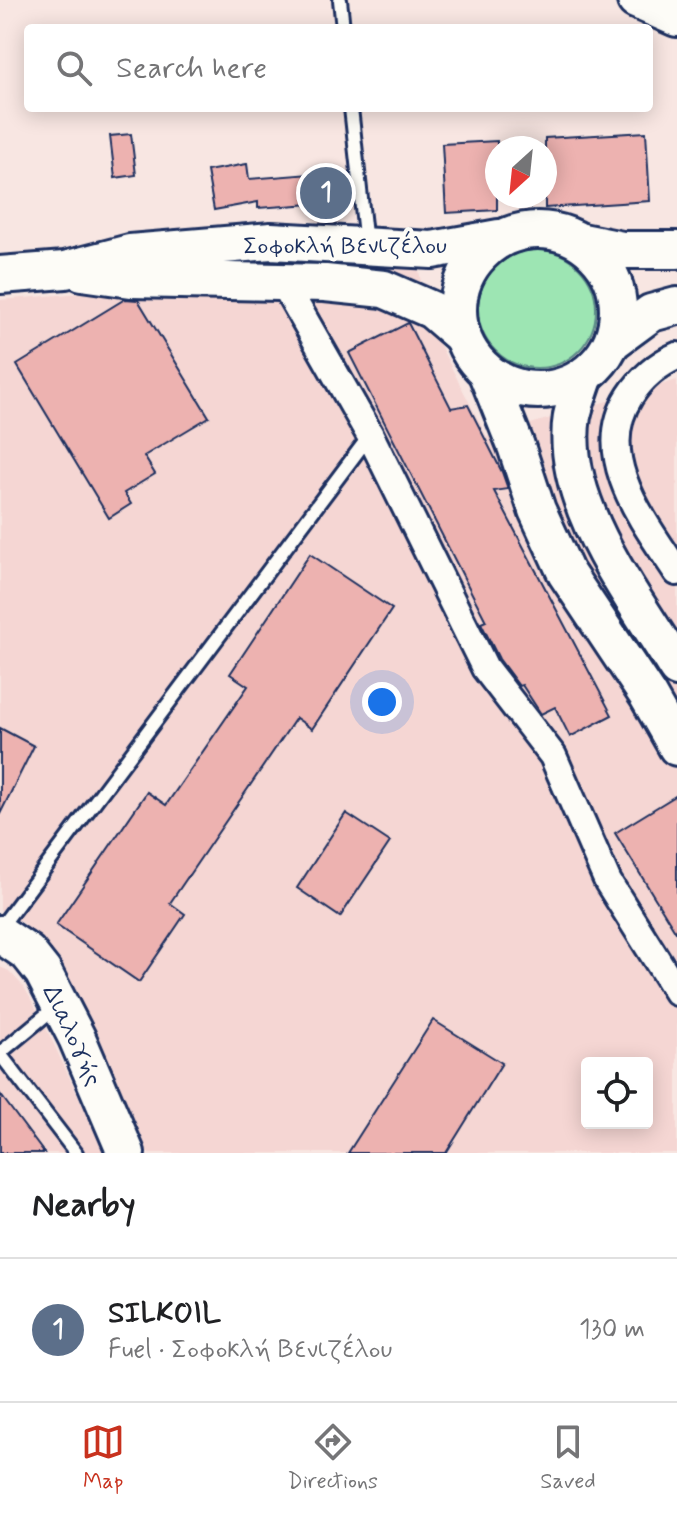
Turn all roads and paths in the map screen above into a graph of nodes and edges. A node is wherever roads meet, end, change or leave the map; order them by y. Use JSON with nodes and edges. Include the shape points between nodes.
{"nodes":[{"id":1,"x":340,"y":0,"type":"edge"},
{"id":2,"x":343,"y":24,"type":"edge"},
{"id":3,"x":351,"y":112,"type":"edge"},
{"id":4,"x":499,"y":238,"type":"junction"},
{"id":5,"x":582,"y":242,"type":"junction"},
{"id":6,"x":366,"y":247,"type":"junction"},
{"id":7,"x":677,"y":250,"type":"edge"},
{"id":8,"x":65,"y":270,"type":"junction"},
{"id":9,"x":0,"y":275,"type":"edge"},
{"id":10,"x":283,"y":282,"type":"junction"},
{"id":11,"x":677,"y":306,"type":"edge"},
{"id":12,"x":461,"y":335,"type":"junction"},
{"id":13,"x":613,"y":341,"type":"junction"},
{"id":14,"x":677,"y":356,"type":"edge"},
{"id":15,"x":486,"y":371,"type":"junction"},
{"id":16,"x":585,"y":375,"type":"junction"},
{"id":17,"x":370,"y":435,"type":"junction"},
{"id":18,"x":677,"y":572,"type":"edge"},
{"id":19,"x":677,"y":668,"type":"edge"},
{"id":20,"x":677,"y":747,"type":"edge"},
{"id":21,"x":0,"y":931,"type":"edge"},
{"id":22,"x":677,"y":992,"type":"edge"},
{"id":23,"x":60,"y":1003,"type":"junction"},
{"id":24,"x":0,"y":1054,"type":"edge"},
{"id":25,"x":76,"y":1153,"type":"edge"},
{"id":26,"x":126,"y":1153,"type":"edge"}],
"edges":[{"from":1,"to":2,"type":"lane"},
{"from":3,"to":6,"type":"lane"},
{"from":4,"to":5,"type":"street","via":[[537,229]]},
{"from":4,"to":6,"type":"street","name":"Σοφοκλή Βενιζέλου","via":[[432,250]]},
{"from":4,"to":12,"type":"street","via":[[477,256],[463,280],[457,307]]},
{"from":5,"to":7,"type":"street","via":[[622,250]]},
{"from":5,"to":13,"type":"street","via":[[603,261],[616,286],[619,314]]},
{"from":6,"to":8,"type":"street","name":"Σοφοκλή Βενιζέλου","via":[[271,241],[130,253]]},
{"from":8,"to":9,"type":"street","name":"Σοφοκλή Βενιζέλου"},
{"from":8,"to":10,"type":"street","via":[[131,279]]},
{"from":10,"to":12,"type":"street","via":[[384,289],[432,310]]},
{"from":10,"to":17,"type":"street"},
{"from":11,"to":13,"type":"street","via":[[651,313]]},
{"from":12,"to":15,"type":"street"},
{"from":13,"to":16,"type":"street"},
{"from":14,"to":18,"type":"street","via":[[636,386],[623,406],[617,456],[638,511]]},
{"from":15,"to":16,"type":"street","via":[[521,389],[549,391]]},
{"from":15,"to":20,"type":"street","via":[[566,573]]},
{"from":16,"to":19,"type":"street","via":[[572,416],[576,484],[588,517]]},
{"from":17,"to":21,"type":"lane"},
{"from":17,"to":22,"type":"street","via":[[485,668],[553,756],[608,882]]},
{"from":21,"to":23,"type":"street","name":"Διαλογής","via":[[36,963]]},
{"from":23,"to":24,"type":"lane"},
{"from":23,"to":26,"type":"street","name":"Διαλογής"},
{"from":24,"to":25,"type":"lane"}]}
